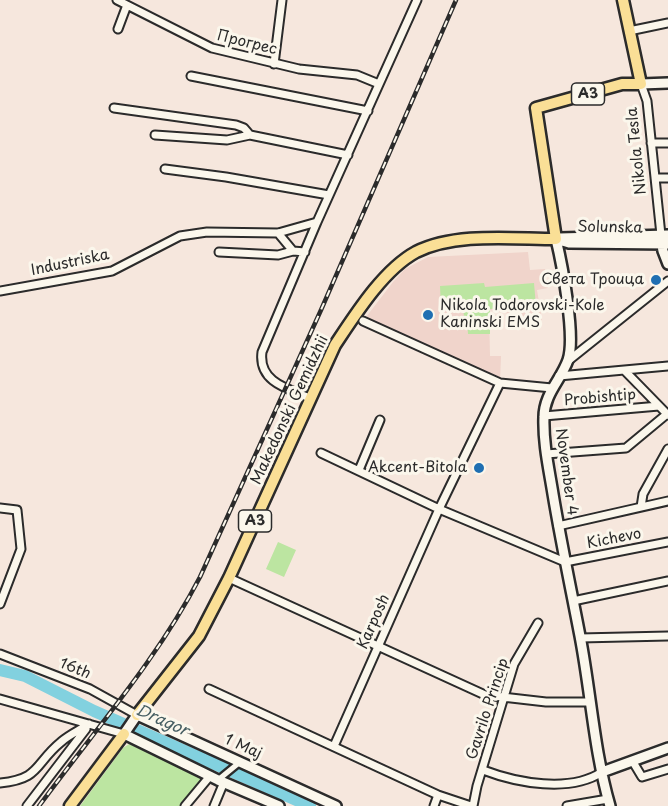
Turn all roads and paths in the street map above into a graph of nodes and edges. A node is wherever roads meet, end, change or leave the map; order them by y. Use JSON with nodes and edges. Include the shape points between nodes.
{"nodes":[{"id":1,"x":117,"y":0,"type":"edge"},
{"id":2,"x":282,"y":0,"type":"edge"},
{"id":3,"x":417,"y":0,"type":"edge"},
{"id":4,"x":623,"y":0,"type":"edge"},
{"id":5,"x":127,"y":5,"type":"junction"},
{"id":6,"x":668,"y":23,"type":"edge"},
{"id":7,"x":118,"y":29,"type":"dead end"},
{"id":8,"x":629,"y":31,"type":"junction"},
{"id":9,"x":274,"y":64,"type":"junction"},
{"id":10,"x":191,"y":76,"type":"dead end"},
{"id":11,"x":668,"y":83,"type":"edge"},
{"id":12,"x":379,"y":84,"type":"junction"},
{"id":13,"x":641,"y":84,"type":"junction"},
{"id":14,"x":114,"y":108,"type":"dead end"},
{"id":15,"x":368,"y":111,"type":"junction"},
{"id":16,"x":155,"y":135,"type":"dead end"},
{"id":17,"x":250,"y":135,"type":"junction"},
{"id":18,"x":651,"y":143,"type":"junction"},
{"id":19,"x":668,"y":143,"type":"edge"},
{"id":20,"x":348,"y":155,"type":"junction"},
{"id":21,"x":165,"y":170,"type":"dead end"},
{"id":22,"x":655,"y":178,"type":"junction"},
{"id":23,"x":668,"y":178,"type":"edge"},
{"id":24,"x":329,"y":195,"type":"junction"},
{"id":25,"x":317,"y":222,"type":"junction"},
{"id":26,"x":278,"y":233,"type":"junction"},
{"id":27,"x":556,"y":238,"type":"junction"},
{"id":28,"x":665,"y":239,"type":"edge"},
{"id":29,"x":293,"y":251,"type":"junction"},
{"id":30,"x":219,"y":252,"type":"dead end"},
{"id":31,"x":304,"y":252,"type":"junction"},
{"id":32,"x":668,"y":264,"type":"edge"},
{"id":33,"x":668,"y":281,"type":"edge"},
{"id":34,"x":0,"y":291,"type":"edge"},
{"id":35,"x":363,"y":321,"type":"dead end"},
{"id":36,"x":568,"y":361,"type":"junction"},
{"id":37,"x":668,"y":366,"type":"edge"},
{"id":38,"x":625,"y":371,"type":"junction"},
{"id":39,"x":559,"y":376,"type":"junction"},
{"id":40,"x":500,"y":383,"type":"junction"},
{"id":41,"x":552,"y":387,"type":"junction"},
{"id":42,"x":310,"y":398,"type":"junction"},
{"id":43,"x":659,"y":406,"type":"junction"},
{"id":44,"x":668,"y":415,"type":"edge"},
{"id":45,"x":544,"y":416,"type":"junction"},
{"id":46,"x":380,"y":420,"type":"dead end"},
{"id":47,"x":668,"y":449,"type":"edge"},
{"id":48,"x":321,"y":453,"type":"dead end"},
{"id":49,"x":546,"y":454,"type":"junction"},
{"id":50,"x":359,"y":470,"type":"junction"},
{"id":51,"x":668,"y":501,"type":"edge"},
{"id":52,"x":641,"y":507,"type":"junction"},
{"id":53,"x":0,"y":508,"type":"edge"},
{"id":54,"x":439,"y":509,"type":"junction"},
{"id":55,"x":558,"y":526,"type":"junction"},
{"id":56,"x":668,"y":542,"type":"edge"},
{"id":57,"x":565,"y":562,"type":"junction"},
{"id":58,"x":229,"y":578,"type":"junction"},
{"id":59,"x":668,"y":582,"type":"edge"},
{"id":60,"x":573,"y":601,"type":"junction"},
{"id":61,"x":0,"y":604,"type":"edge"},
{"id":62,"x":538,"y":623,"type":"dead end"},
{"id":63,"x":668,"y":636,"type":"edge"},
{"id":64,"x":580,"y":638,"type":"junction"},
{"id":65,"x":378,"y":646,"type":"junction"},
{"id":66,"x":0,"y":654,"type":"edge"},
{"id":67,"x":209,"y":689,"type":"dead end"},
{"id":68,"x":504,"y":698,"type":"junction"},
{"id":69,"x":0,"y":699,"type":"edge"},
{"id":70,"x":590,"y":702,"type":"junction"},
{"id":71,"x":137,"y":715,"type":"junction"},
{"id":72,"x":89,"y":724,"type":"junction"},
{"id":73,"x":124,"y":734,"type":"junction"},
{"id":74,"x":334,"y":746,"type":"junction"},
{"id":75,"x":668,"y":748,"type":"edge"},
{"id":76,"x":633,"y":762,"type":"junction"},
{"id":77,"x":238,"y":763,"type":"junction"},
{"id":78,"x":668,"y":769,"type":"edge"},
{"id":79,"x":483,"y":770,"type":"junction"},
{"id":80,"x":602,"y":772,"type":"junction"},
{"id":81,"x":219,"y":779,"type":"junction"},
{"id":82,"x":0,"y":783,"type":"edge"},
{"id":83,"x":438,"y":795,"type":"junction"},
{"id":84,"x":609,"y":802,"type":"edge"},
{"id":85,"x":27,"y":806,"type":"edge"},
{"id":86,"x":70,"y":806,"type":"edge"},
{"id":87,"x":185,"y":806,"type":"edge"},
{"id":88,"x":214,"y":806,"type":"edge"},
{"id":89,"x":279,"y":806,"type":"edge"},
{"id":90,"x":336,"y":806,"type":"edge"},
{"id":91,"x":434,"y":806,"type":"edge"},
{"id":92,"x":472,"y":806,"type":"edge"},
{"id":93,"x":567,"y":806,"type":"edge"}],
"edges":[{"from":1,"to":5,"type":"street","name":"Прогрес"},
{"from":2,"to":9,"type":"street"},
{"from":3,"to":12,"type":"street"},
{"from":4,"to":8,"type":"main road","name":"Nikola Tesla"},
{"from":5,"to":7,"type":"street"},
{"from":5,"to":9,"type":"street","name":"Прогрес","via":[[201,44]]},
{"from":6,"to":8,"type":"street"},
{"from":8,"to":13,"type":"main road","name":"Nikola Tesla"},
{"from":9,"to":12,"type":"street","name":"Прогрес","via":[[357,75]]},
{"from":10,"to":15,"type":"street"},
{"from":11,"to":13,"type":"street"},
{"from":12,"to":15,"type":"street"},
{"from":13,"to":18,"type":"street","name":"Nikola Tesla","via":[[647,101]]},
{"from":13,"to":27,"type":"main road","name":"November 4","number":"A3","via":[[622,84],[536,108]]},
{"from":14,"to":17,"type":"street","via":[[236,125]]},
{"from":15,"to":20,"type":"street"},
{"from":16,"to":17,"type":"street","via":[[227,140]]},
{"from":17,"to":20,"type":"street"},
{"from":18,"to":19,"type":"street"},
{"from":18,"to":22,"type":"street","name":"Nikola Tesla"},
{"from":20,"to":24,"type":"street"},
{"from":21,"to":24,"type":"street"},
{"from":22,"to":23,"type":"street"},
{"from":22,"to":28,"type":"street","name":"Nikola Tesla"},
{"from":24,"to":25,"type":"street"},
{"from":25,"to":26,"type":"street","name":"Industriska"},
{"from":25,"to":31,"type":"street"},
{"from":26,"to":29,"type":"street"},
{"from":26,"to":34,"type":"street","name":"Industriska","via":[[207,232],[180,236],[112,271]]},
{"from":27,"to":28,"type":"street","name":"Solunska"},
{"from":27,"to":36,"type":"street","name":"November 4","via":[[571,338]]},
{"from":27,"to":42,"type":"main road","name":"Makedonski Gemidzhii","number":"A3","via":[[465,239],[415,253],[399,264],[354,316],[335,345]]},
{"from":28,"to":32,"type":"street","name":"Nikola Tesla"},
{"from":29,"to":30,"type":"street","via":[[278,255]]},
{"from":29,"to":31,"type":"street"},
{"from":31,"to":42,"type":"street","via":[[260,362],[272,380]]},
{"from":33,"to":36,"type":"street"},
{"from":35,"to":40,"type":"street"},
{"from":36,"to":39,"type":"street","name":"November 4"},
{"from":37,"to":38,"type":"street"},
{"from":38,"to":39,"type":"street"},
{"from":38,"to":43,"type":"street"},
{"from":39,"to":41,"type":"street","name":"November 4"},
{"from":40,"to":41,"type":"street"},
{"from":40,"to":54,"type":"street","name":"Karposh"},
{"from":41,"to":45,"type":"street","name":"November 4"},
{"from":42,"to":58,"type":"main road","name":"Makedonski Gemidzhii","number":"A3"},
{"from":43,"to":44,"type":"street"},
{"from":43,"to":45,"type":"street","name":"Probishtip"},
{"from":44,"to":49,"type":"street","via":[[626,448]]},
{"from":45,"to":49,"type":"street","name":"November 4"},
{"from":46,"to":50,"type":"street"},
{"from":47,"to":52,"type":"street","via":[[643,494]]},
{"from":48,"to":50,"type":"street"},
{"from":49,"to":55,"type":"street","name":"November 4"},
{"from":50,"to":54,"type":"street"},
{"from":51,"to":52,"type":"street"},
{"from":52,"to":55,"type":"street"},
{"from":53,"to":61,"type":"street","via":[[17,510],[21,549]]},
{"from":54,"to":57,"type":"street"},
{"from":54,"to":65,"type":"street","name":"Karposh"},
{"from":55,"to":57,"type":"street","name":"November 4"},
{"from":56,"to":57,"type":"street","name":"Kichevo"},
{"from":57,"to":60,"type":"street","name":"November 4"},
{"from":58,"to":65,"type":"street"},
{"from":58,"to":71,"type":"main road","name":"Makedonski Gemidzhii","number":"A3","via":[[199,636]]},
{"from":59,"to":60,"type":"street"},
{"from":60,"to":64,"type":"street","name":"November 4"},
{"from":62,"to":68,"type":"street","name":"Gavrilo Princip","via":[[514,664]]},
{"from":63,"to":64,"type":"street"},
{"from":64,"to":70,"type":"street","name":"November 4"},
{"from":65,"to":68,"type":"street","via":[[485,695]]},
{"from":65,"to":74,"type":"street","name":"Karposh"},
{"from":66,"to":71,"type":"street","name":"16th","via":[[90,689]]},
{"from":67,"to":74,"type":"street"},
{"from":68,"to":70,"type":"street"},
{"from":68,"to":79,"type":"street","name":"Gavrilo Princip"},
{"from":69,"to":72,"type":"street"},
{"from":70,"to":80,"type":"street","name":"November 4"},
{"from":71,"to":73,"type":"street","number":"A3"},
{"from":71,"to":77,"type":"street","name":"1 Maj"},
{"from":72,"to":73,"type":"street"},
{"from":72,"to":82,"type":"street","via":[[61,742],[33,774]]},
{"from":72,"to":85,"type":"street"},
{"from":73,"to":81,"type":"street"},
{"from":73,"to":86,"type":"main road","number":"A3"},
{"from":74,"to":83,"type":"street"},
{"from":75,"to":76,"type":"street"},
{"from":76,"to":78,"type":"street","via":[[642,777]]},
{"from":76,"to":80,"type":"street"},
{"from":77,"to":81,"type":"street"},
{"from":77,"to":90,"type":"street","name":"1 Maj"},
{"from":79,"to":80,"type":"street","via":[[536,783],[572,782]]},
{"from":79,"to":92,"type":"street","name":"Gavrilo Princip"},
{"from":80,"to":84,"type":"street","name":"November 4"},
{"from":81,"to":87,"type":"street"},
{"from":81,"to":88,"type":"street"},
{"from":81,"to":89,"type":"street"},
{"from":83,"to":91,"type":"street"},
{"from":83,"to":92,"type":"street"},
{"from":84,"to":93,"type":"street"}]}
